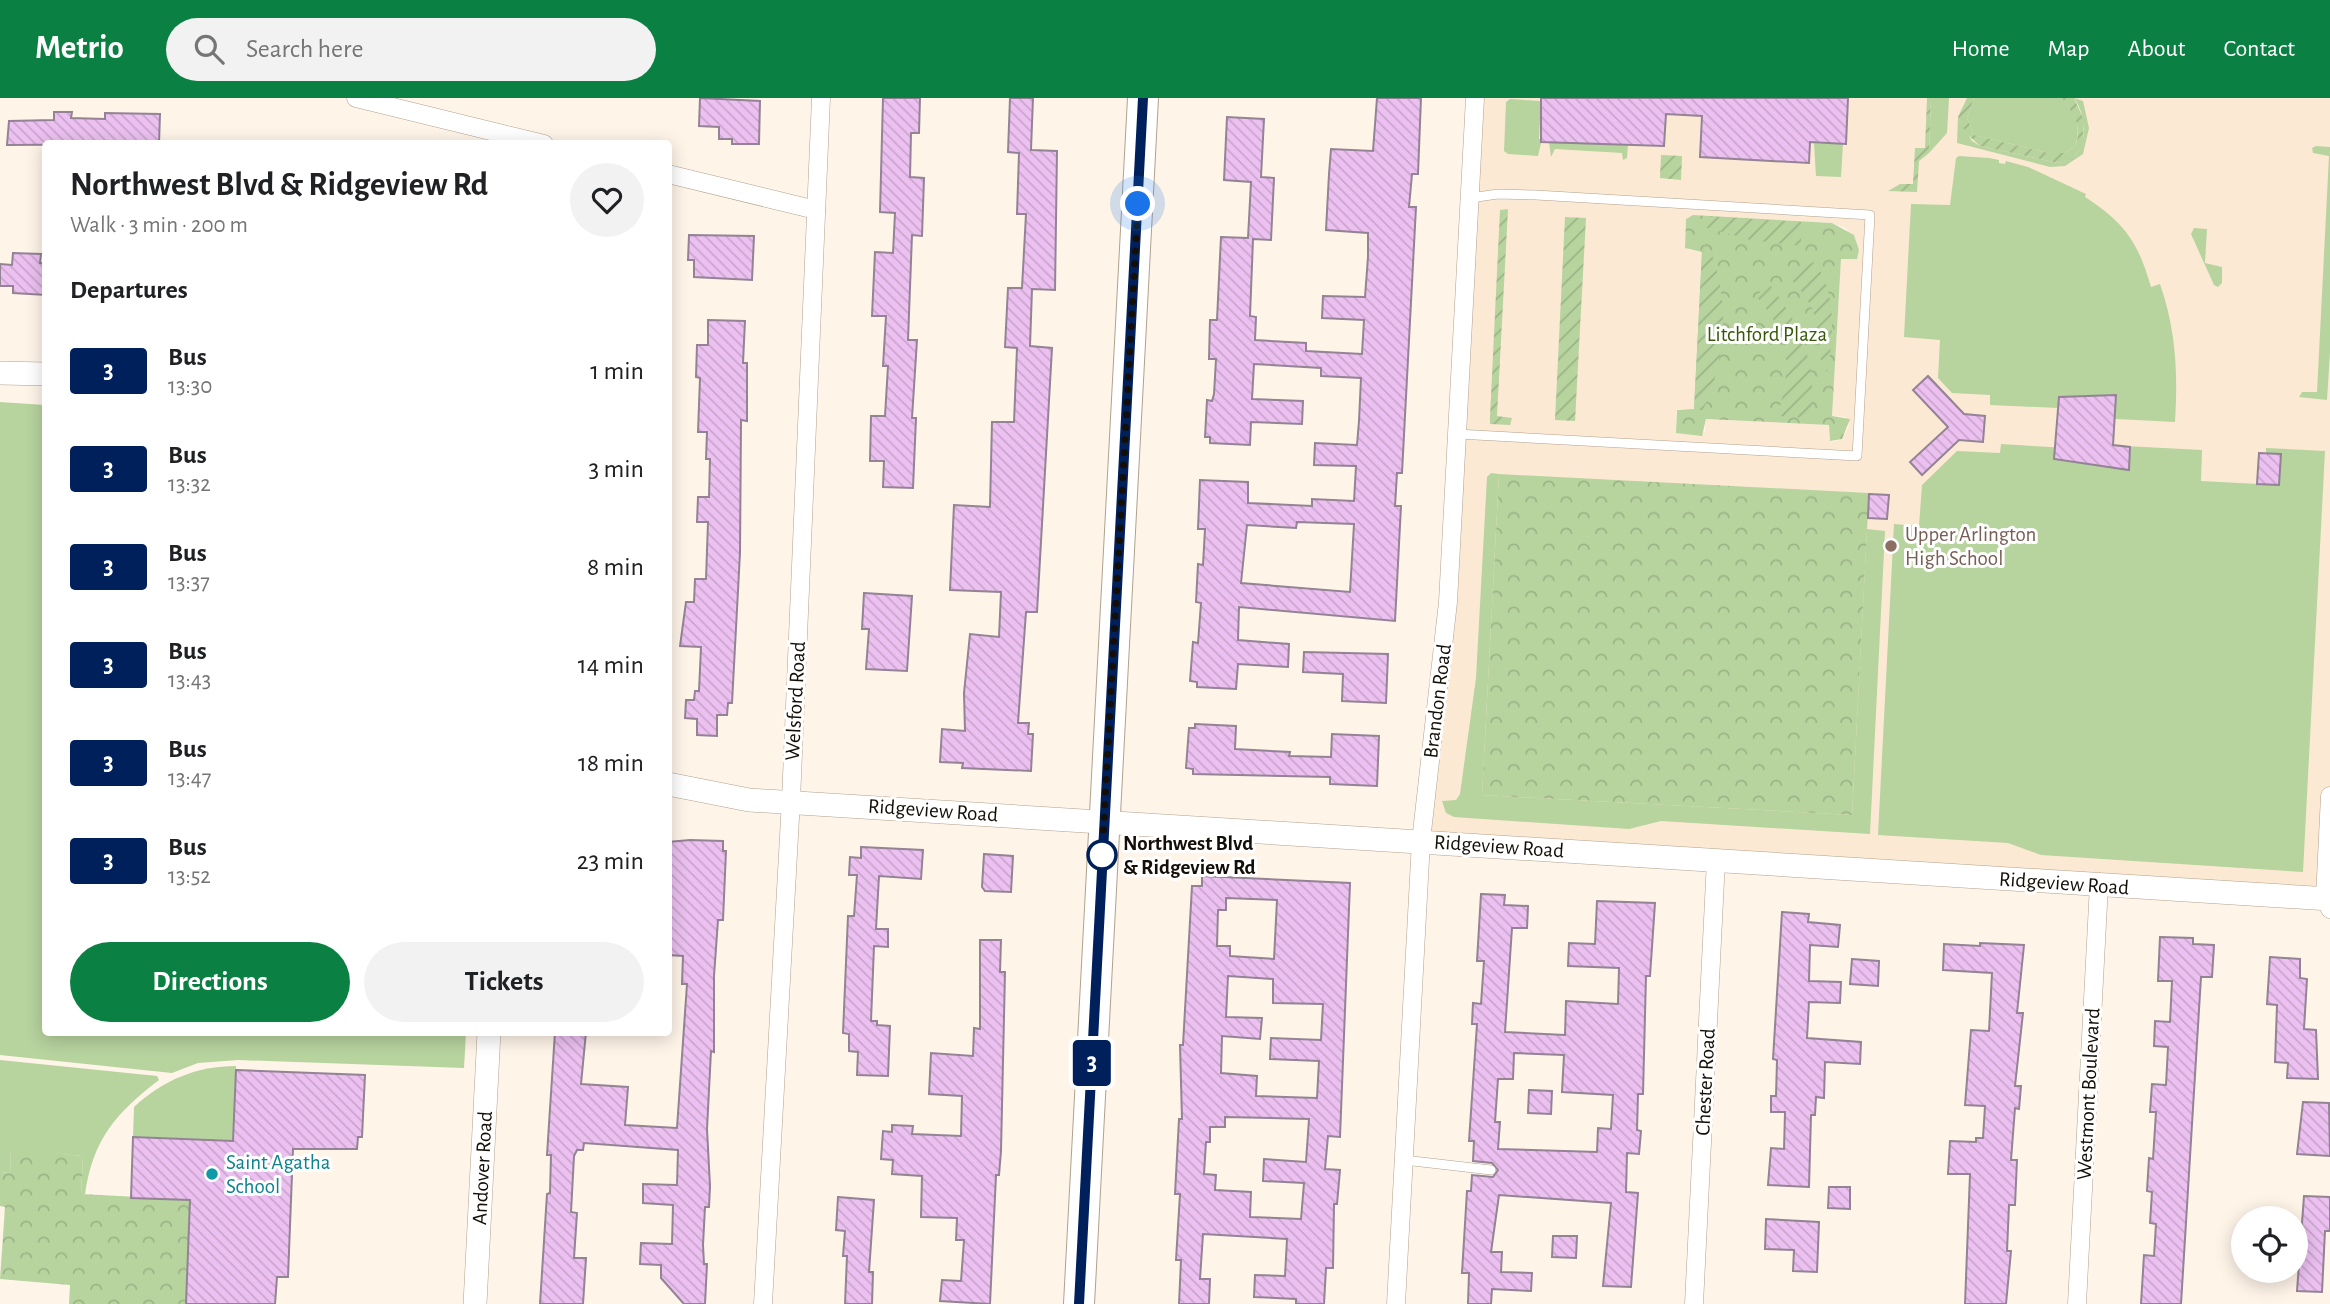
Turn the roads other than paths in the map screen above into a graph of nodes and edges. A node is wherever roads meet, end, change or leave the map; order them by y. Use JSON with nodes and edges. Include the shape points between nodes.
{"nodes":[{"id":1,"x":356,"y":98,"type":"edge"},
{"id":2,"x":821,"y":98,"type":"edge"},
{"id":3,"x":1143,"y":98,"type":"edge"},
{"id":4,"x":1475,"y":98,"type":"edge"},
{"id":5,"x":528,"y":140,"type":"edge"},
{"id":6,"x":672,"y":175,"type":"edge"},
{"id":7,"x":1470,"y":198,"type":"junction"},
{"id":8,"x":816,"y":210,"type":"junction"},
{"id":9,"x":0,"y":373,"type":"edge"},
{"id":10,"x":42,"y":374,"type":"edge"},
{"id":11,"x":1457,"y":434,"type":"junction"},
{"id":12,"x":672,"y":785,"type":"edge"},
{"id":13,"x":2330,"y":796,"type":"edge"},
{"id":14,"x":791,"y":800,"type":"junction"},
{"id":15,"x":1104,"y":822,"type":"junction"},
{"id":16,"x":1421,"y":841,"type":"junction"},
{"id":17,"x":1716,"y":860,"type":"junction"},
{"id":18,"x":2099,"y":885,"type":"junction"},
{"id":19,"x":2328,"y":902,"type":"edge"},
{"id":20,"x":489,"y":1036,"type":"edge"},
{"id":21,"x":1404,"y":1160,"type":"junction"},
{"id":22,"x":1492,"y":1170,"type":"dead end"},
{"id":23,"x":475,"y":1304,"type":"edge"},
{"id":24,"x":763,"y":1304,"type":"edge"},
{"id":25,"x":1079,"y":1304,"type":"edge"},
{"id":26,"x":1396,"y":1304,"type":"edge"},
{"id":27,"x":1694,"y":1304,"type":"edge"},
{"id":28,"x":2077,"y":1304,"type":"edge"}],
"edges":[{"from":1,"to":5,"type":"street"},
{"from":2,"to":8,"type":"street","name":"Welsford Road"},
{"from":3,"to":15,"type":"main road"},
{"from":4,"to":7,"type":"street","name":"Brandon Road"},
{"from":6,"to":8,"type":"street"},
{"from":7,"to":11,"type":"street","name":"Brandon Road"},
{"from":7,"to":11,"type":"lane","via":[[1535,195],[1870,215],[1857,456]]},
{"from":8,"to":14,"type":"street","name":"Welsford Road"},
{"from":9,"to":10,"type":"street"},
{"from":11,"to":16,"type":"street","name":"Brandon Road","via":[[1448,602]]},
{"from":12,"to":14,"type":"street","name":"Ridgeview Road","via":[[748,800]]},
{"from":13,"to":19,"type":"street"},
{"from":14,"to":15,"type":"street","name":"Ridgeview Road"},
{"from":14,"to":24,"type":"street","name":"Welsford Road"},
{"from":15,"to":16,"type":"street","name":"Ridgeview Road"},
{"from":15,"to":25,"type":"main road"},
{"from":16,"to":17,"type":"street","name":"Ridgeview Road"},
{"from":16,"to":21,"type":"street","name":"Brandon Road"},
{"from":17,"to":18,"type":"street","name":"Ridgeview Road"},
{"from":17,"to":27,"type":"street","name":"Chester Road"},
{"from":18,"to":19,"type":"street","name":"Ridgeview Road"},
{"from":18,"to":28,"type":"street","name":"Westmont Boulevard"},
{"from":20,"to":23,"type":"street","name":"Andover Road"},
{"from":21,"to":22,"type":"lane"},
{"from":21,"to":26,"type":"street","name":"Brandon Road"}]}
